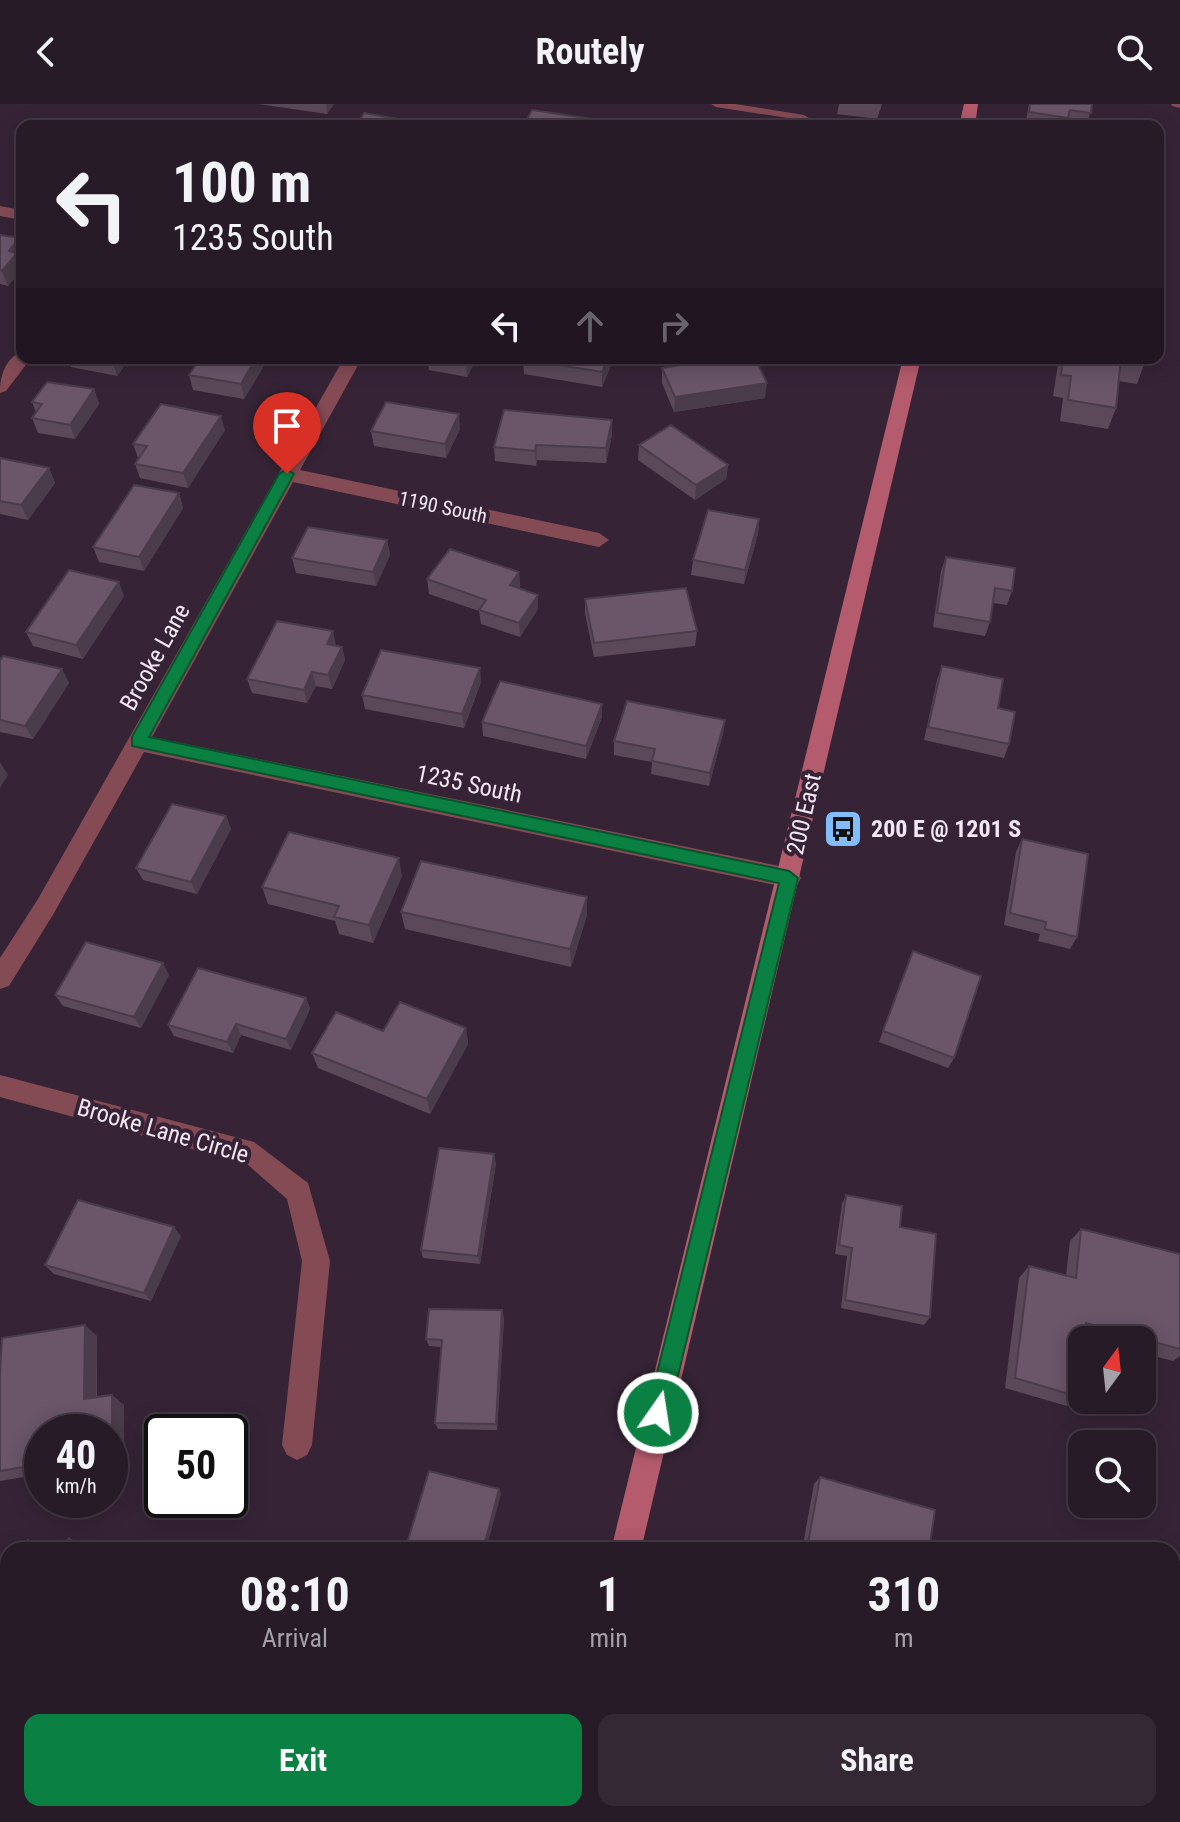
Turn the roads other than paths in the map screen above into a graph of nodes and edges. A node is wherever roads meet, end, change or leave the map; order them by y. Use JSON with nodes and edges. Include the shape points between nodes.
{"nodes":[{"id":1,"x":716,"y":104,"type":"edge"},
{"id":2,"x":804,"y":120,"type":"edge"},
{"id":3,"x":17,"y":364,"type":"edge"},
{"id":4,"x":350,"y":364,"type":"edge"},
{"id":5,"x":911,"y":364,"type":"edge"},
{"id":6,"x":0,"y":387,"type":"edge"},
{"id":7,"x":287,"y":474,"type":"junction"},
{"id":8,"x":599,"y":540,"type":"dead end"},
{"id":9,"x":138,"y":742,"type":"junction"},
{"id":10,"x":789,"y":878,"type":"junction"},
{"id":11,"x":0,"y":979,"type":"edge"},
{"id":12,"x":0,"y":1086,"type":"edge"},
{"id":13,"x":297,"y":1445,"type":"dead end"},
{"id":14,"x":628,"y":1542,"type":"edge"}],
"edges":[{"from":1,"to":2,"type":"lane"},
{"from":3,"to":6,"type":"street"},
{"from":4,"to":7,"type":"street","name":"Brooke Lane"},
{"from":5,"to":10,"type":"main road","name":"200 East"},
{"from":7,"to":8,"type":"street","name":"1190 South"},
{"from":7,"to":9,"type":"street","name":"Brooke Lane"},
{"from":9,"to":10,"type":"street","name":"1235 South"},
{"from":9,"to":11,"type":"street","name":"Brooke Lane"},
{"from":10,"to":14,"type":"main road","name":"200 East"},
{"from":12,"to":13,"type":"street","name":"Brooke Lane Circle","via":[[254,1154],[299,1192],[316,1261]]}]}
